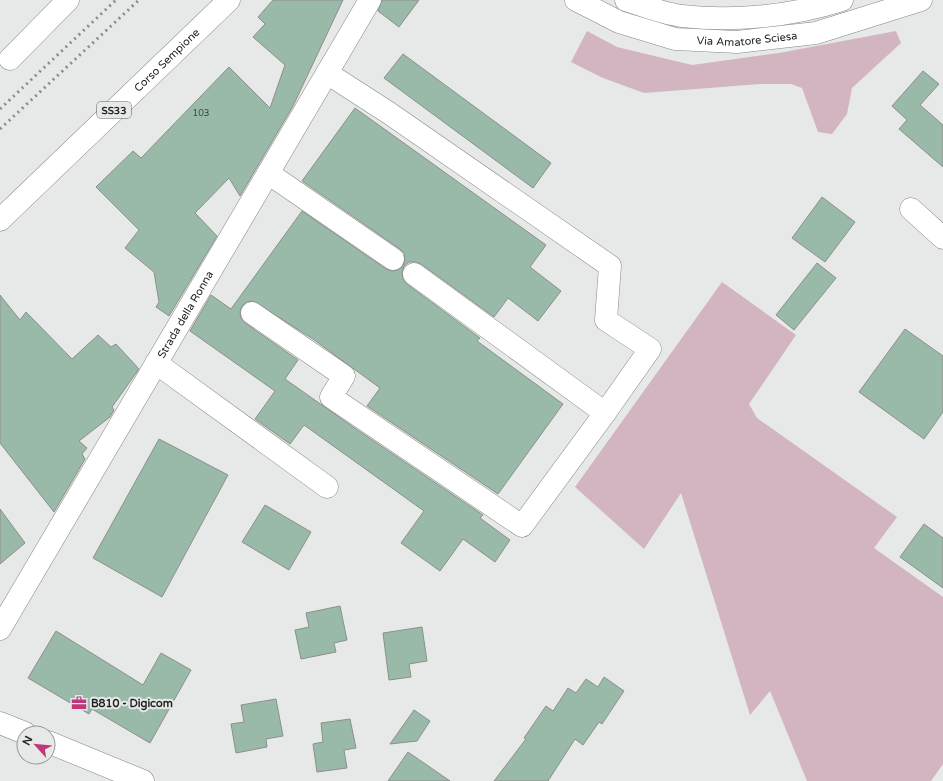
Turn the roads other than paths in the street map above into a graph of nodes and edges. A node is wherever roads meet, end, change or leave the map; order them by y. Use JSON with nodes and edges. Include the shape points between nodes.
{"nodes":[{"id":1,"x":68,"y":0,"type":"edge"},
{"id":2,"x":229,"y":0,"type":"edge"},
{"id":3,"x":370,"y":0,"type":"edge"},
{"id":4,"x":576,"y":0,"type":"edge"},
{"id":5,"x":626,"y":0,"type":"edge"},
{"id":6,"x":842,"y":0,"type":"edge"},
{"id":7,"x":921,"y":0,"type":"edge"},
{"id":8,"x":10,"y":59,"type":"dead end"},
{"id":9,"x":327,"y":73,"type":"junction"},
{"id":10,"x":268,"y":173,"type":"junction"},
{"id":11,"x":911,"y":209,"type":"dead end"},
{"id":12,"x":0,"y":220,"type":"edge"},
{"id":13,"x":943,"y":238,"type":"edge"},
{"id":14,"x":392,"y":259,"type":"dead end"},
{"id":15,"x":414,"y":274,"type":"dead end"},
{"id":16,"x":252,"y":313,"type":"dead end"},
{"id":17,"x":156,"y":363,"type":"junction"},
{"id":18,"x":606,"y":412,"type":"junction"},
{"id":19,"x":327,"y":487,"type":"dead end"},
{"id":20,"x":0,"y":629,"type":"edge"},
{"id":21,"x":0,"y":723,"type":"edge"},
{"id":22,"x":16,"y":729,"type":"edge"},
{"id":23,"x":56,"y":745,"type":"edge"},
{"id":24,"x":143,"y":781,"type":"edge"}],
"edges":[{"from":1,"to":8,"type":"street"},
{"from":2,"to":12,"type":"street","name":"Corso Sempione","number":"SS33"},
{"from":3,"to":9,"type":"street","name":"Strada della Ronna"},
{"from":4,"to":7,"type":"street","name":"Via Amatore Sciesa","via":[[619,22],[675,39],[737,42],[816,33]]},
{"from":5,"to":6,"type":"street","name":"Via Amatore Sciesa","via":[[681,16],[740,18],[813,9]]},
{"from":9,"to":10,"type":"street","name":"Strada della Ronna"},
{"from":9,"to":18,"type":"street","via":[[610,266],[606,320],[650,349]]},
{"from":10,"to":14,"type":"street"},
{"from":10,"to":17,"type":"street","name":"Strada della Ronna"},
{"from":11,"to":13,"type":"street"},
{"from":15,"to":18,"type":"street"},
{"from":16,"to":18,"type":"street","via":[[344,376],[331,397],[522,526]]},
{"from":17,"to":19,"type":"street"},
{"from":17,"to":20,"type":"street","name":"Strada della Ronna"},
{"from":21,"to":22,"type":"street"},
{"from":23,"to":24,"type":"street"}]}
